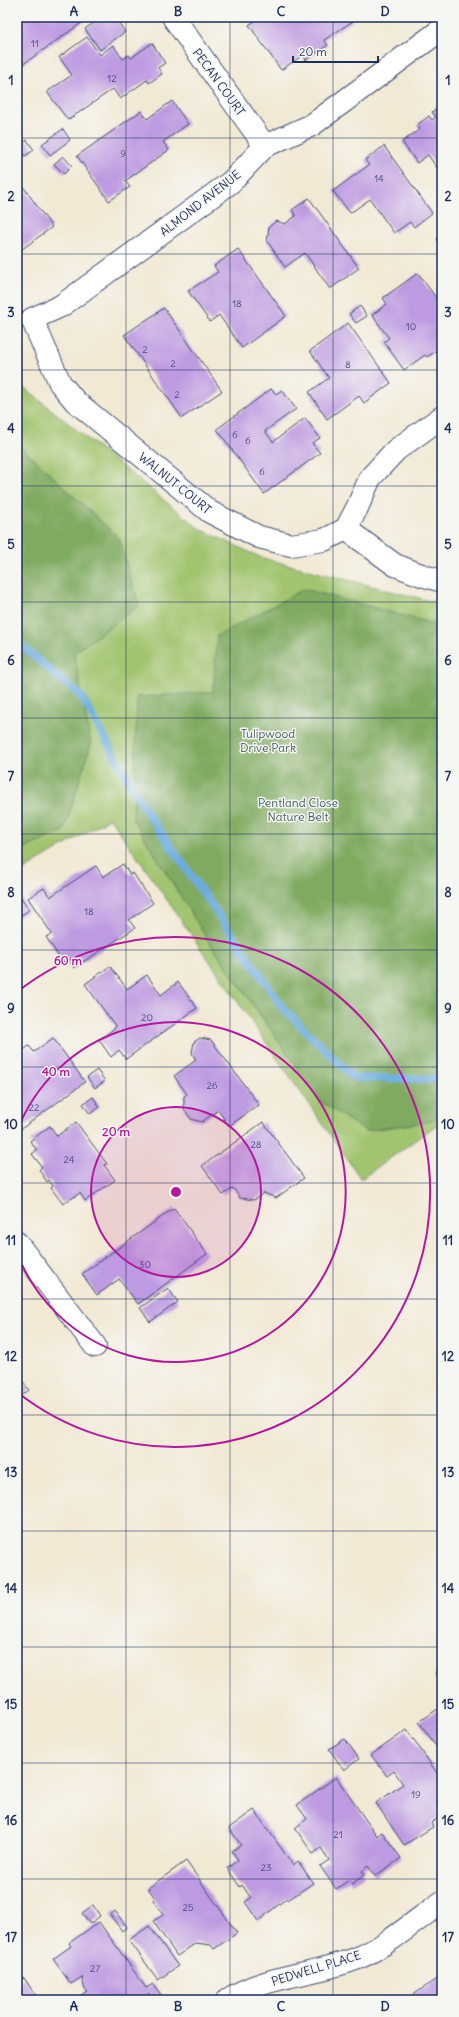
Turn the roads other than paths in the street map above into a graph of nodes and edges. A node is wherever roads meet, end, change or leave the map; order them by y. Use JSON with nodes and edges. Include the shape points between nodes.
{"nodes":[{"id":1,"x":173,"y":17,"type":"edge"},
{"id":2,"x":442,"y":29,"type":"edge"},
{"id":3,"x":265,"y":146,"type":"junction"},
{"id":4,"x":24,"y":317,"type":"edge"},
{"id":5,"x":442,"y":417,"type":"edge"},
{"id":6,"x":346,"y":528,"type":"junction"},
{"id":7,"x":442,"y":580,"type":"edge"},
{"id":8,"x":17,"y":1243,"type":"edge"},
{"id":9,"x":95,"y":1346,"type":"dead end"},
{"id":10,"x":442,"y":1902,"type":"edge"},
{"id":11,"x":227,"y":2000,"type":"edge"}],
"edges":[{"from":1,"to":3,"type":"street","name":"PECAN COURT"},
{"from":2,"to":3,"type":"street","name":"ALMOND AVENUE","via":[[312,125]]},
{"from":3,"to":4,"type":"street","name":"ALMOND AVENUE","via":[[231,182],[61,306]]},
{"from":4,"to":6,"type":"street","name":"WALNUT COURT","via":[[60,383],[75,401],[210,512],[259,537],[291,544],[324,540]]},
{"from":5,"to":6,"type":"street","via":[[396,450],[370,478]]},
{"from":6,"to":7,"type":"street","via":[[395,565]]},
{"from":8,"to":9,"type":"street"},
{"from":10,"to":11,"type":"street","name":"PEDWELL PLACE","via":[[358,1958],[253,1987]]}]}
